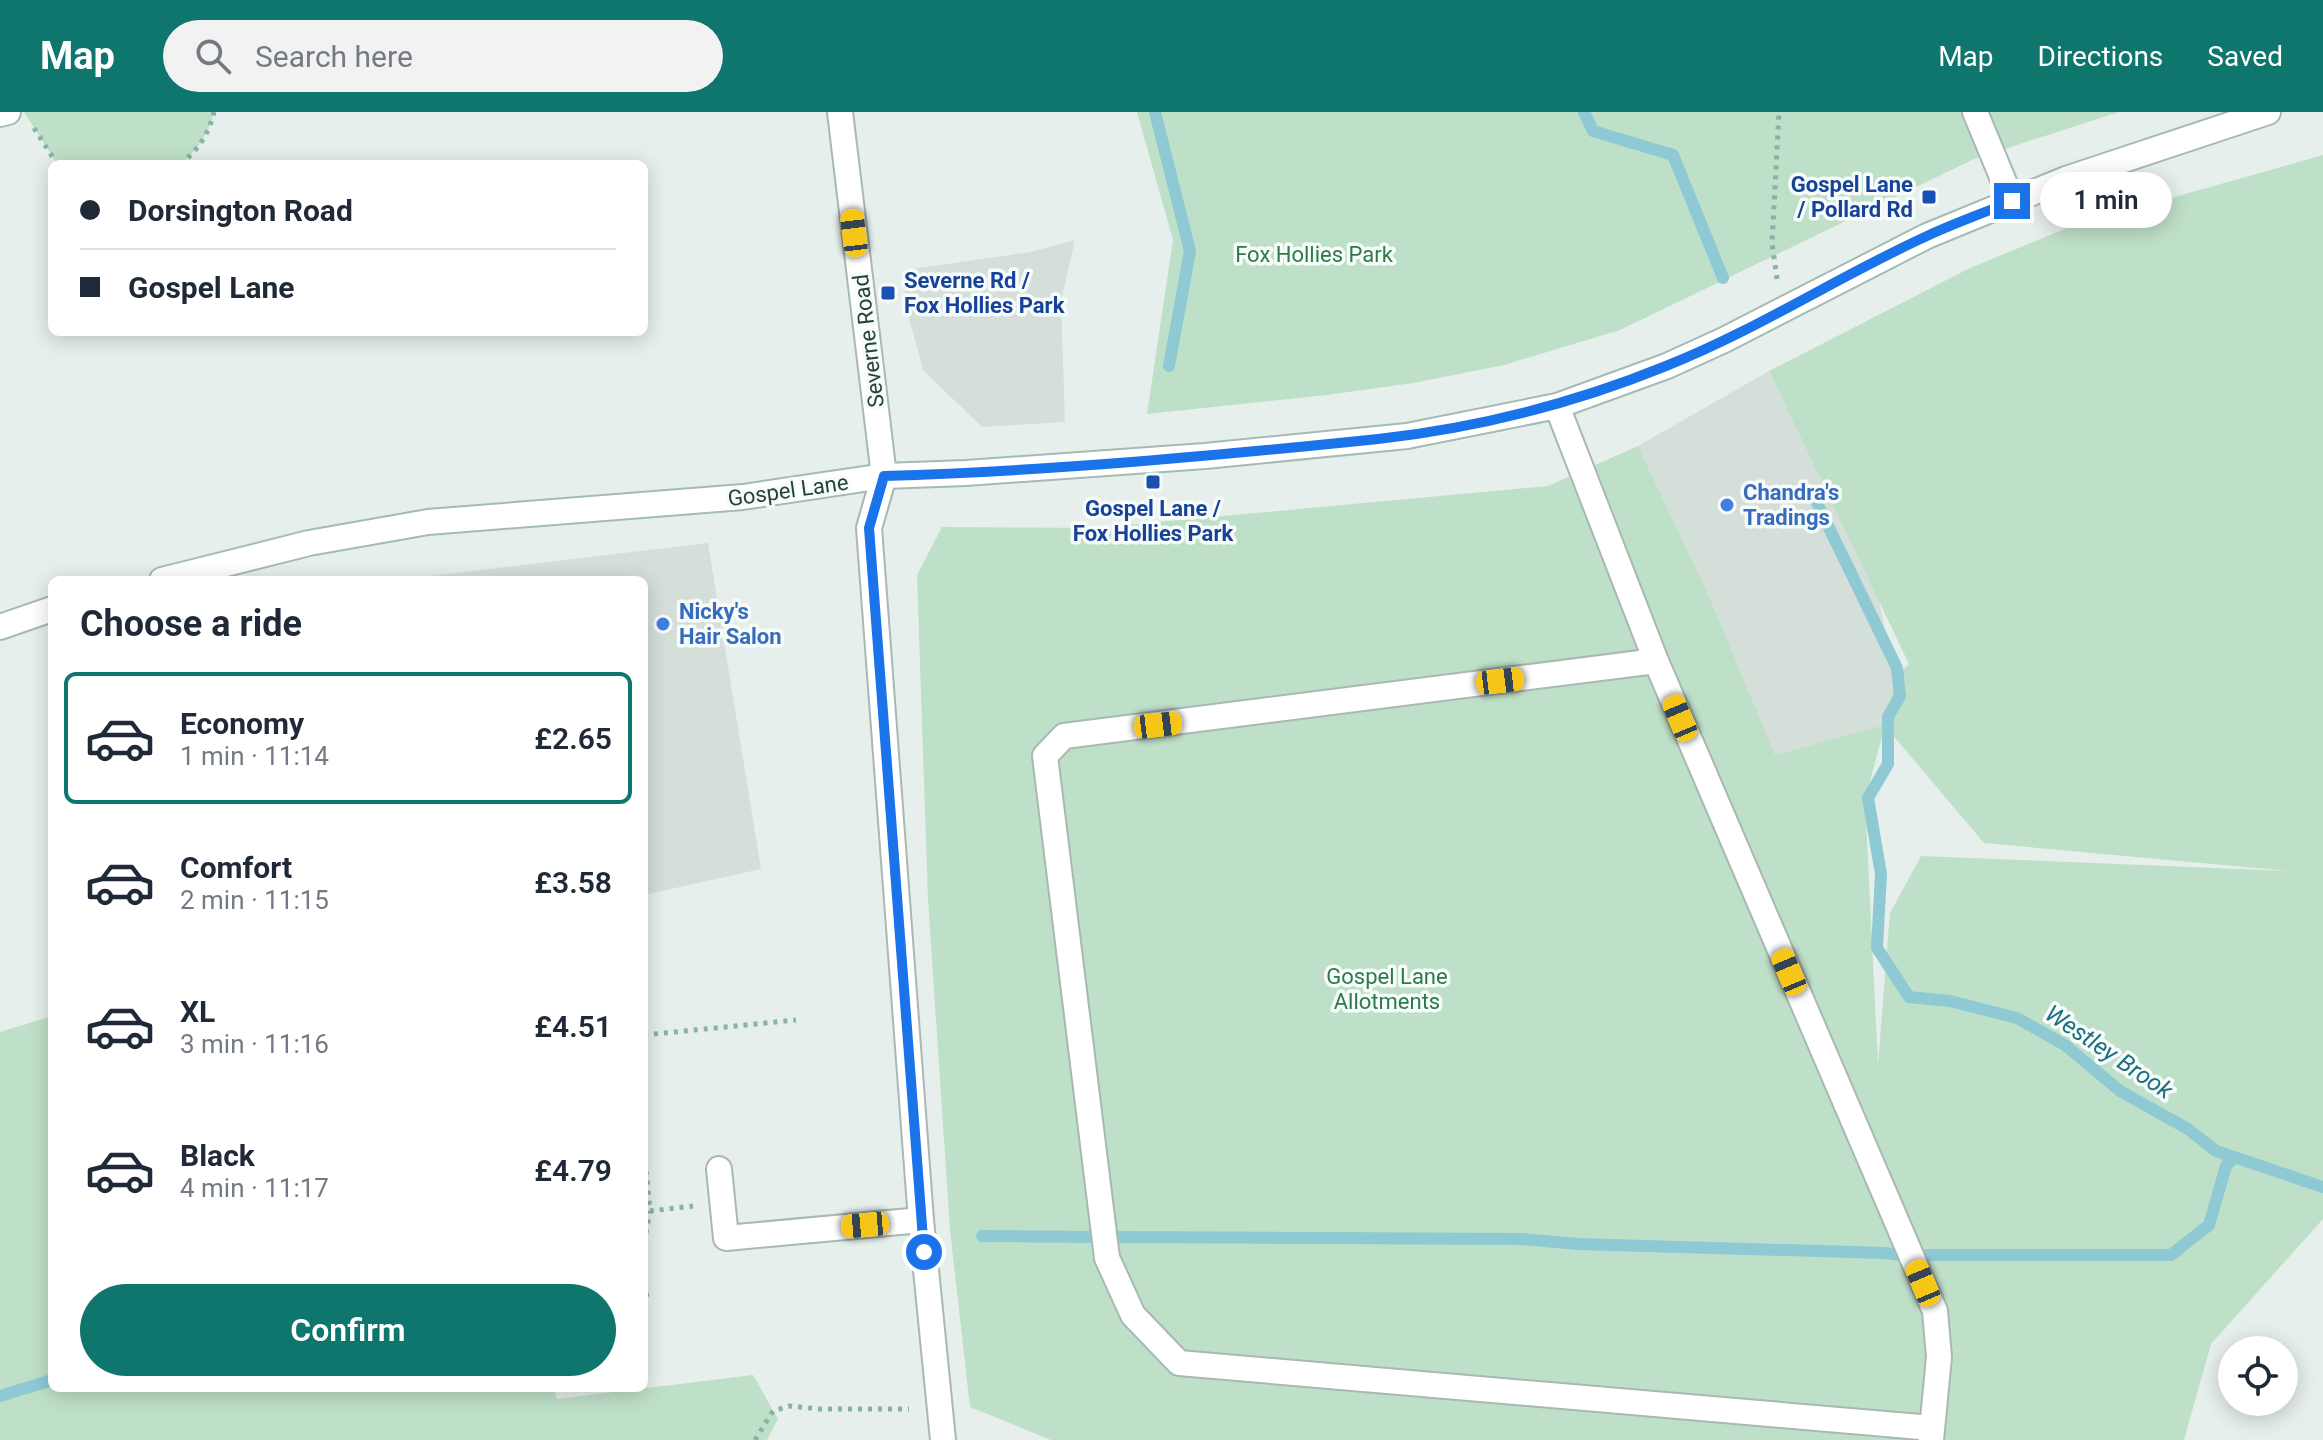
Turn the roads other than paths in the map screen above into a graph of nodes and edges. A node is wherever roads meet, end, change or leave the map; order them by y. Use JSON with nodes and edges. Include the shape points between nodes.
{"nodes":[{"id":1,"x":8,"y":112,"type":"edge"},
{"id":2,"x":840,"y":112,"type":"edge"},
{"id":3,"x":1975,"y":112,"type":"edge"},
{"id":4,"x":2268,"y":112,"type":"edge"},
{"id":5,"x":0,"y":114,"type":"edge"},
{"id":6,"x":2012,"y":201,"type":"junction"},
{"id":7,"x":1557,"y":406,"type":"junction"},
{"id":8,"x":884,"y":476,"type":"junction"},
{"id":9,"x":178,"y":576,"type":"edge"},
{"id":10,"x":48,"y":610,"type":"edge"},
{"id":11,"x":0,"y":627,"type":"edge"},
{"id":12,"x":1656,"y":661,"type":"junction"},
{"id":13,"x":719,"y":1169,"type":"dead end"},
{"id":14,"x":921,"y":1220,"type":"junction"},
{"id":15,"x":1931,"y":1434,"type":"edge"},
{"id":16,"x":943,"y":1440,"type":"edge"}],
"edges":[{"from":1,"to":5,"type":"street"},
{"from":2,"to":8,"type":"street","name":"Severne Road"},
{"from":3,"to":6,"type":"street"},
{"from":4,"to":6,"type":"street","name":"Gospel Lane"},
{"from":6,"to":7,"type":"street","name":"Gospel Lane","via":[[1927,236],[1667,366]]},
{"from":7,"to":8,"type":"street","name":"Gospel Lane","via":[[1407,436],[1205,456]]},
{"from":7,"to":12,"type":"street"},
{"from":8,"to":9,"type":"street","name":"Gospel Lane","via":[[743,497],[428,522],[309,543]]},
{"from":8,"to":14,"type":"street","via":[[869,528]]},
{"from":10,"to":11,"type":"street"},
{"from":12,"to":15,"type":"street","via":[[1935,1311],[1939,1357]]},
{"from":12,"to":15,"type":"street","via":[[1064,736],[1045,756],[1107,1258],[1133,1315],[1179,1363]]},
{"from":13,"to":14,"type":"street","via":[[726,1238]]},
{"from":14,"to":16,"type":"street"}]}
